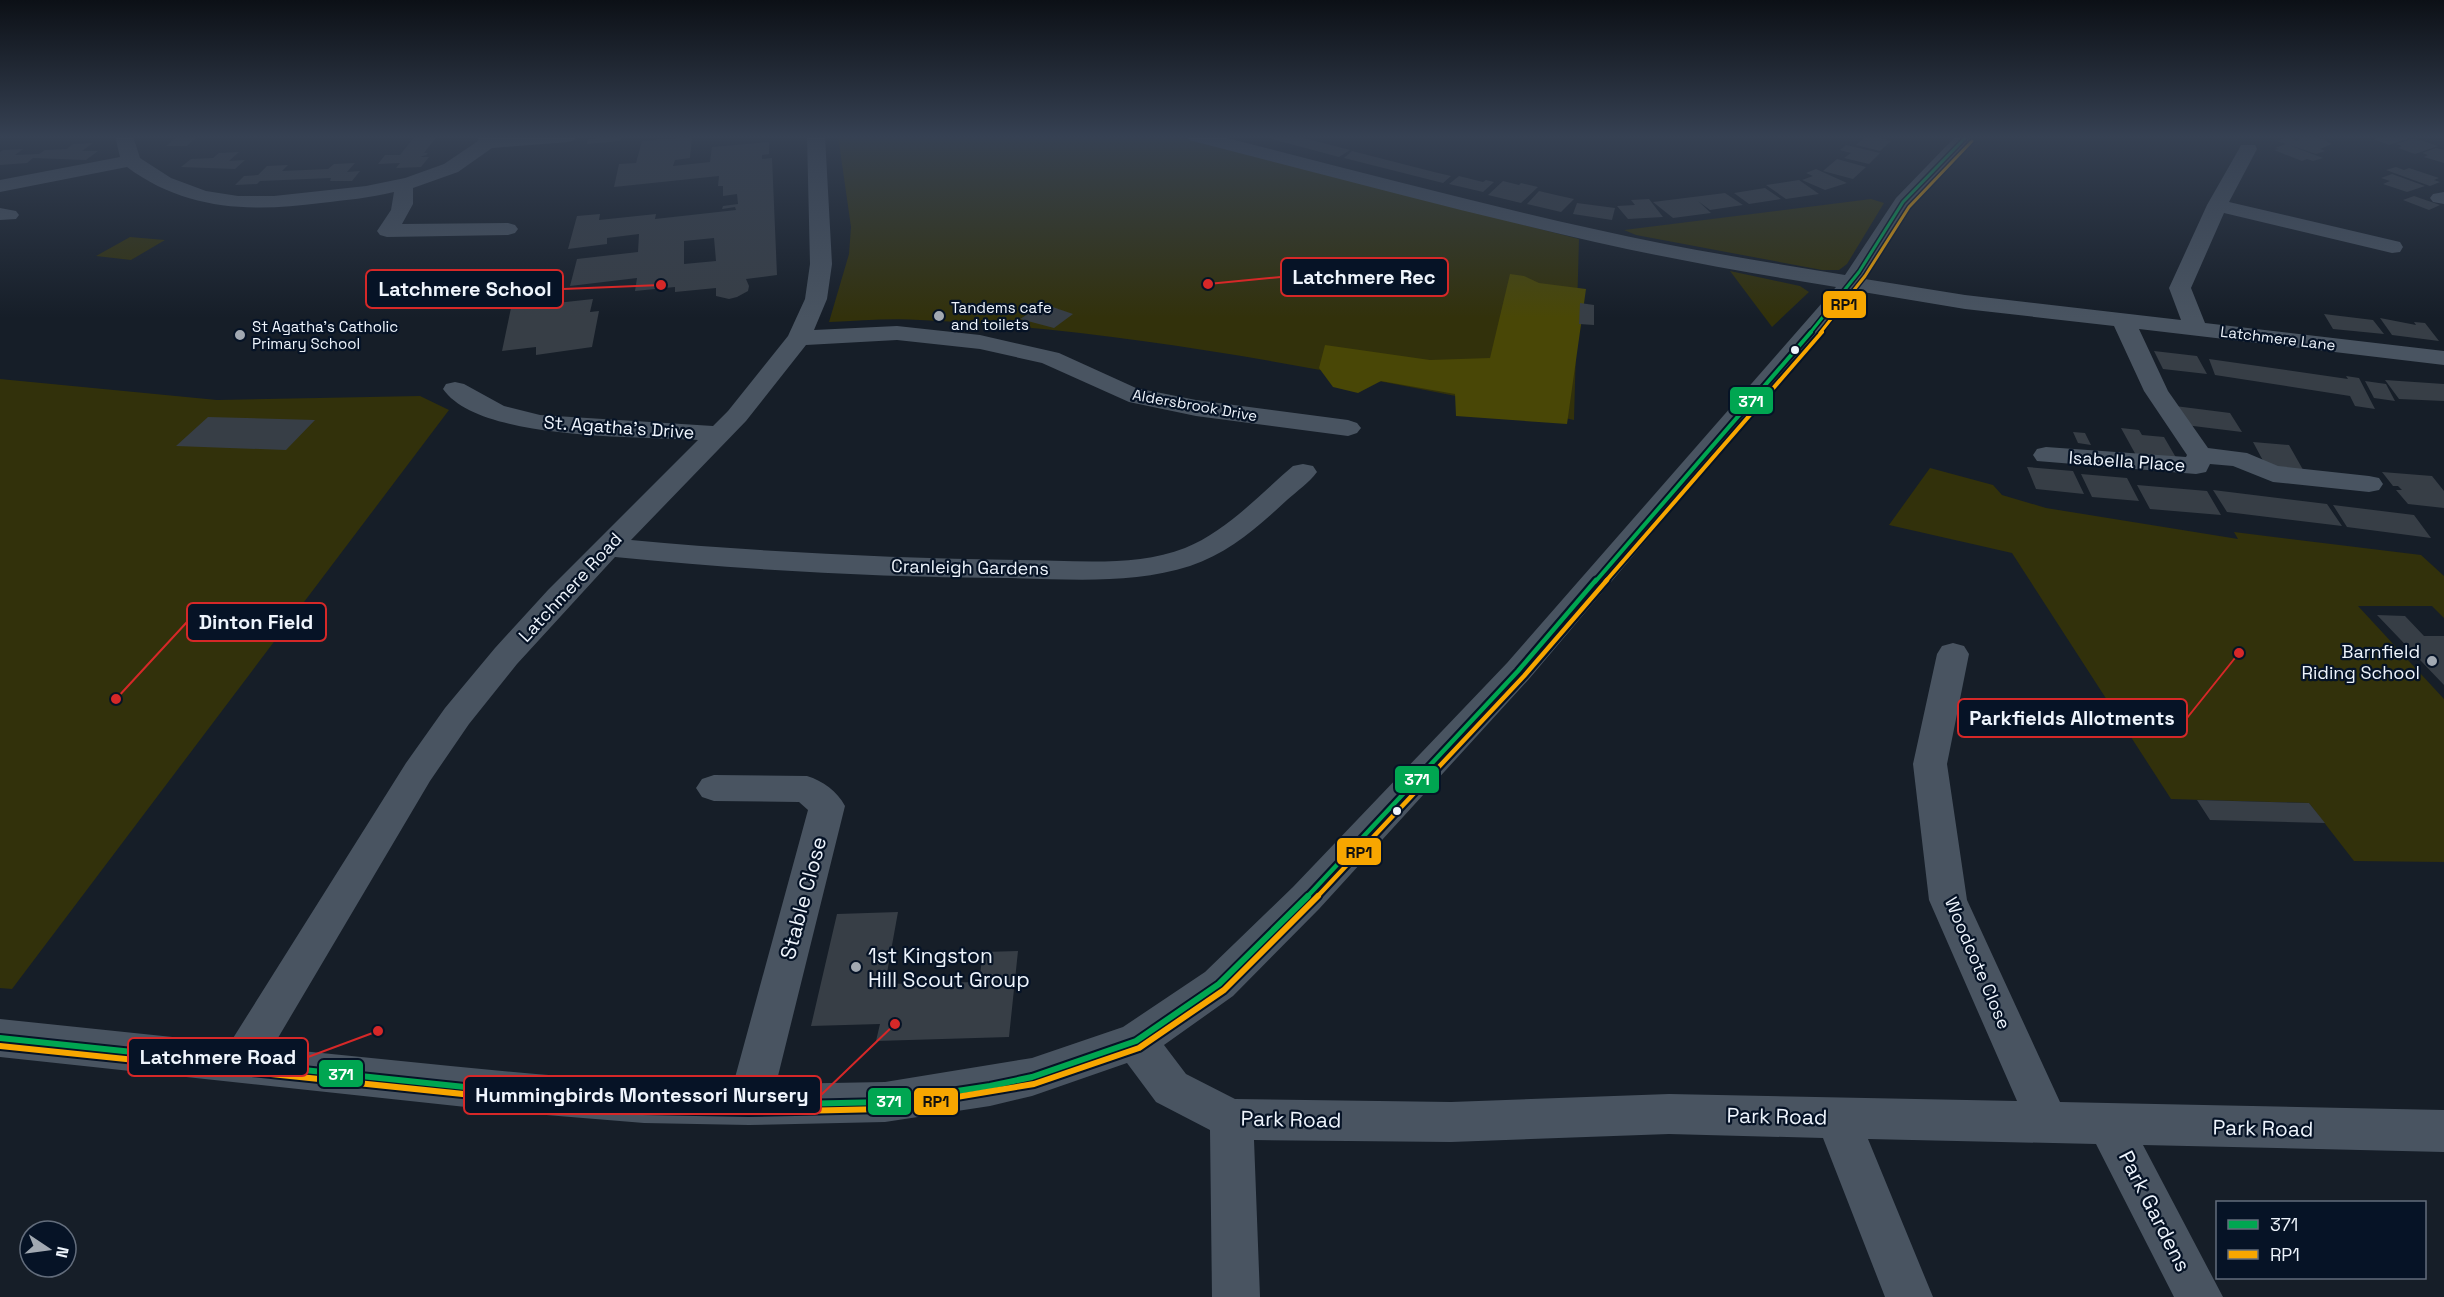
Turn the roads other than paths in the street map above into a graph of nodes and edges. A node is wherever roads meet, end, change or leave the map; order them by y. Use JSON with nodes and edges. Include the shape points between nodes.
{"nodes":[{"id":1,"x":210,"y":197,"type":"edge"},
{"id":2,"x":323,"y":197,"type":"edge"},
{"id":3,"x":406,"y":197,"type":"edge"},
{"id":4,"x":818,"y":197,"type":"edge"},
{"id":5,"x":1431,"y":197,"type":"edge"},
{"id":6,"x":1908,"y":197,"type":"edge"},
{"id":7,"x":2222,"y":197,"type":"edge"},
{"id":8,"x":2217,"y":205,"type":"junction"},
{"id":9,"x":508,"y":229,"type":"dead end"},
{"id":10,"x":2392,"y":248,"type":"dead end"},
{"id":11,"x":1852,"y":282,"type":"junction"},
{"id":12,"x":2123,"y":321,"type":"junction"},
{"id":13,"x":2196,"y":329,"type":"junction"},
{"id":14,"x":799,"y":338,"type":"junction"},
{"id":15,"x":2444,"y":357,"type":"edge"},
{"id":16,"x":455,"y":389,"type":"dead end"},
{"id":17,"x":1351,"y":427,"type":"dead end"},
{"id":18,"x":719,"y":434,"type":"junction"},
{"id":19,"x":2046,"y":455,"type":"dead end"},
{"id":20,"x":2200,"y":455,"type":"junction"},
{"id":21,"x":1303,"y":472,"type":"dead end"},
{"id":22,"x":2369,"y":484,"type":"dead end"},
{"id":23,"x":607,"y":547,"type":"junction"},
{"id":24,"x":1953,"y":654,"type":"dead end"},
{"id":25,"x":714,"y":788,"type":"dead end"},
{"id":26,"x":0,"y":1038,"type":"edge"},
{"id":27,"x":1136,"y":1041,"type":"junction"},
{"id":28,"x":241,"y":1062,"type":"junction"},
{"id":29,"x":749,"y":1105,"type":"junction"},
{"id":30,"x":1838,"y":1117,"type":"junction"},
{"id":31,"x":1232,"y":1119,"type":"junction"},
{"id":32,"x":2048,"y":1123,"type":"junction"},
{"id":33,"x":2110,"y":1126,"type":"junction"},
{"id":34,"x":2444,"y":1131,"type":"edge"},
{"id":35,"x":1236,"y":1297,"type":"edge"},
{"id":36,"x":1908,"y":1297,"type":"edge"},
{"id":37,"x":2199,"y":1297,"type":"edge"}],
"edges":[{"from":1,"to":2,"type":"street","via":[[250,203]]},
{"from":3,"to":9,"type":"street","via":[[402,210],[387,231]]},
{"from":4,"to":14,"type":"street","name":"Latchmere Road","via":[[821,264],[816,298]]},
{"from":5,"to":11,"type":"street","name":"Latchmere Lane","via":[[1597,236]]},
{"from":6,"to":11,"type":"street"},
{"from":7,"to":8,"type":"street"},
{"from":8,"to":10,"type":"street"},
{"from":8,"to":13,"type":"street","via":[[2180,288]]},
{"from":11,"to":12,"type":"street","name":"Latchmere Lane","via":[[1965,302]]},
{"from":11,"to":27,"type":"street","via":[[1518,671],[1306,898],[1219,984]]},
{"from":12,"to":13,"type":"street","name":"Latchmere Lane"},
{"from":12,"to":20,"type":"street","name":"Isabella Place","via":[[2156,391]]},
{"from":13,"to":15,"type":"street","name":"Latchmere Lane"},
{"from":14,"to":17,"type":"street","name":"Aldersbrook Drive","via":[[897,333],[980,342],[1050,358],[1129,394],[1196,408]]},
{"from":14,"to":18,"type":"street","name":"Latchmere Road"},
{"from":16,"to":18,"type":"street","name":"St. Agatha's Drive","via":[[508,416],[562,426]]},
{"from":18,"to":23,"type":"street","name":"Latchmere Road"},
{"from":19,"to":20,"type":"street","name":"Isabella Place","via":[[2196,466]]},
{"from":20,"to":22,"type":"street","name":"Isabella Place","via":[[2238,459],[2273,474]]},
{"from":21,"to":23,"type":"street","name":"Cranleigh Gardens","via":[[1215,546],[1179,560],[1145,566],[933,568]]},
{"from":23,"to":28,"type":"street","name":"Latchmere Road","via":[[506,656],[457,716],[418,772]]},
{"from":24,"to":32,"type":"street","name":"Woodcote Close","via":[[1930,764],[1948,900]]},
{"from":25,"to":29,"type":"street","name":"Stable Close","via":[[807,789],[827,806]]},
{"from":26,"to":28,"type":"street"},
{"from":27,"to":29,"type":"street","via":[[1032,1077],[990,1086],[885,1102]]},
{"from":27,"to":31,"type":"street","name":"Park Road","via":[[1171,1089]]},
{"from":28,"to":29,"type":"street","via":[[522,1093],[644,1103]]},
{"from":30,"to":31,"type":"street","name":"Park Road","via":[[1669,1114],[1451,1122]]},
{"from":30,"to":32,"type":"street","name":"Park Road"},
{"from":30,"to":36,"type":"street"},
{"from":31,"to":35,"type":"street"},
{"from":32,"to":33,"type":"street","name":"Park Road"},
{"from":33,"to":34,"type":"street","name":"Park Road"},
{"from":33,"to":37,"type":"street","name":"Park Gardens"}]}
